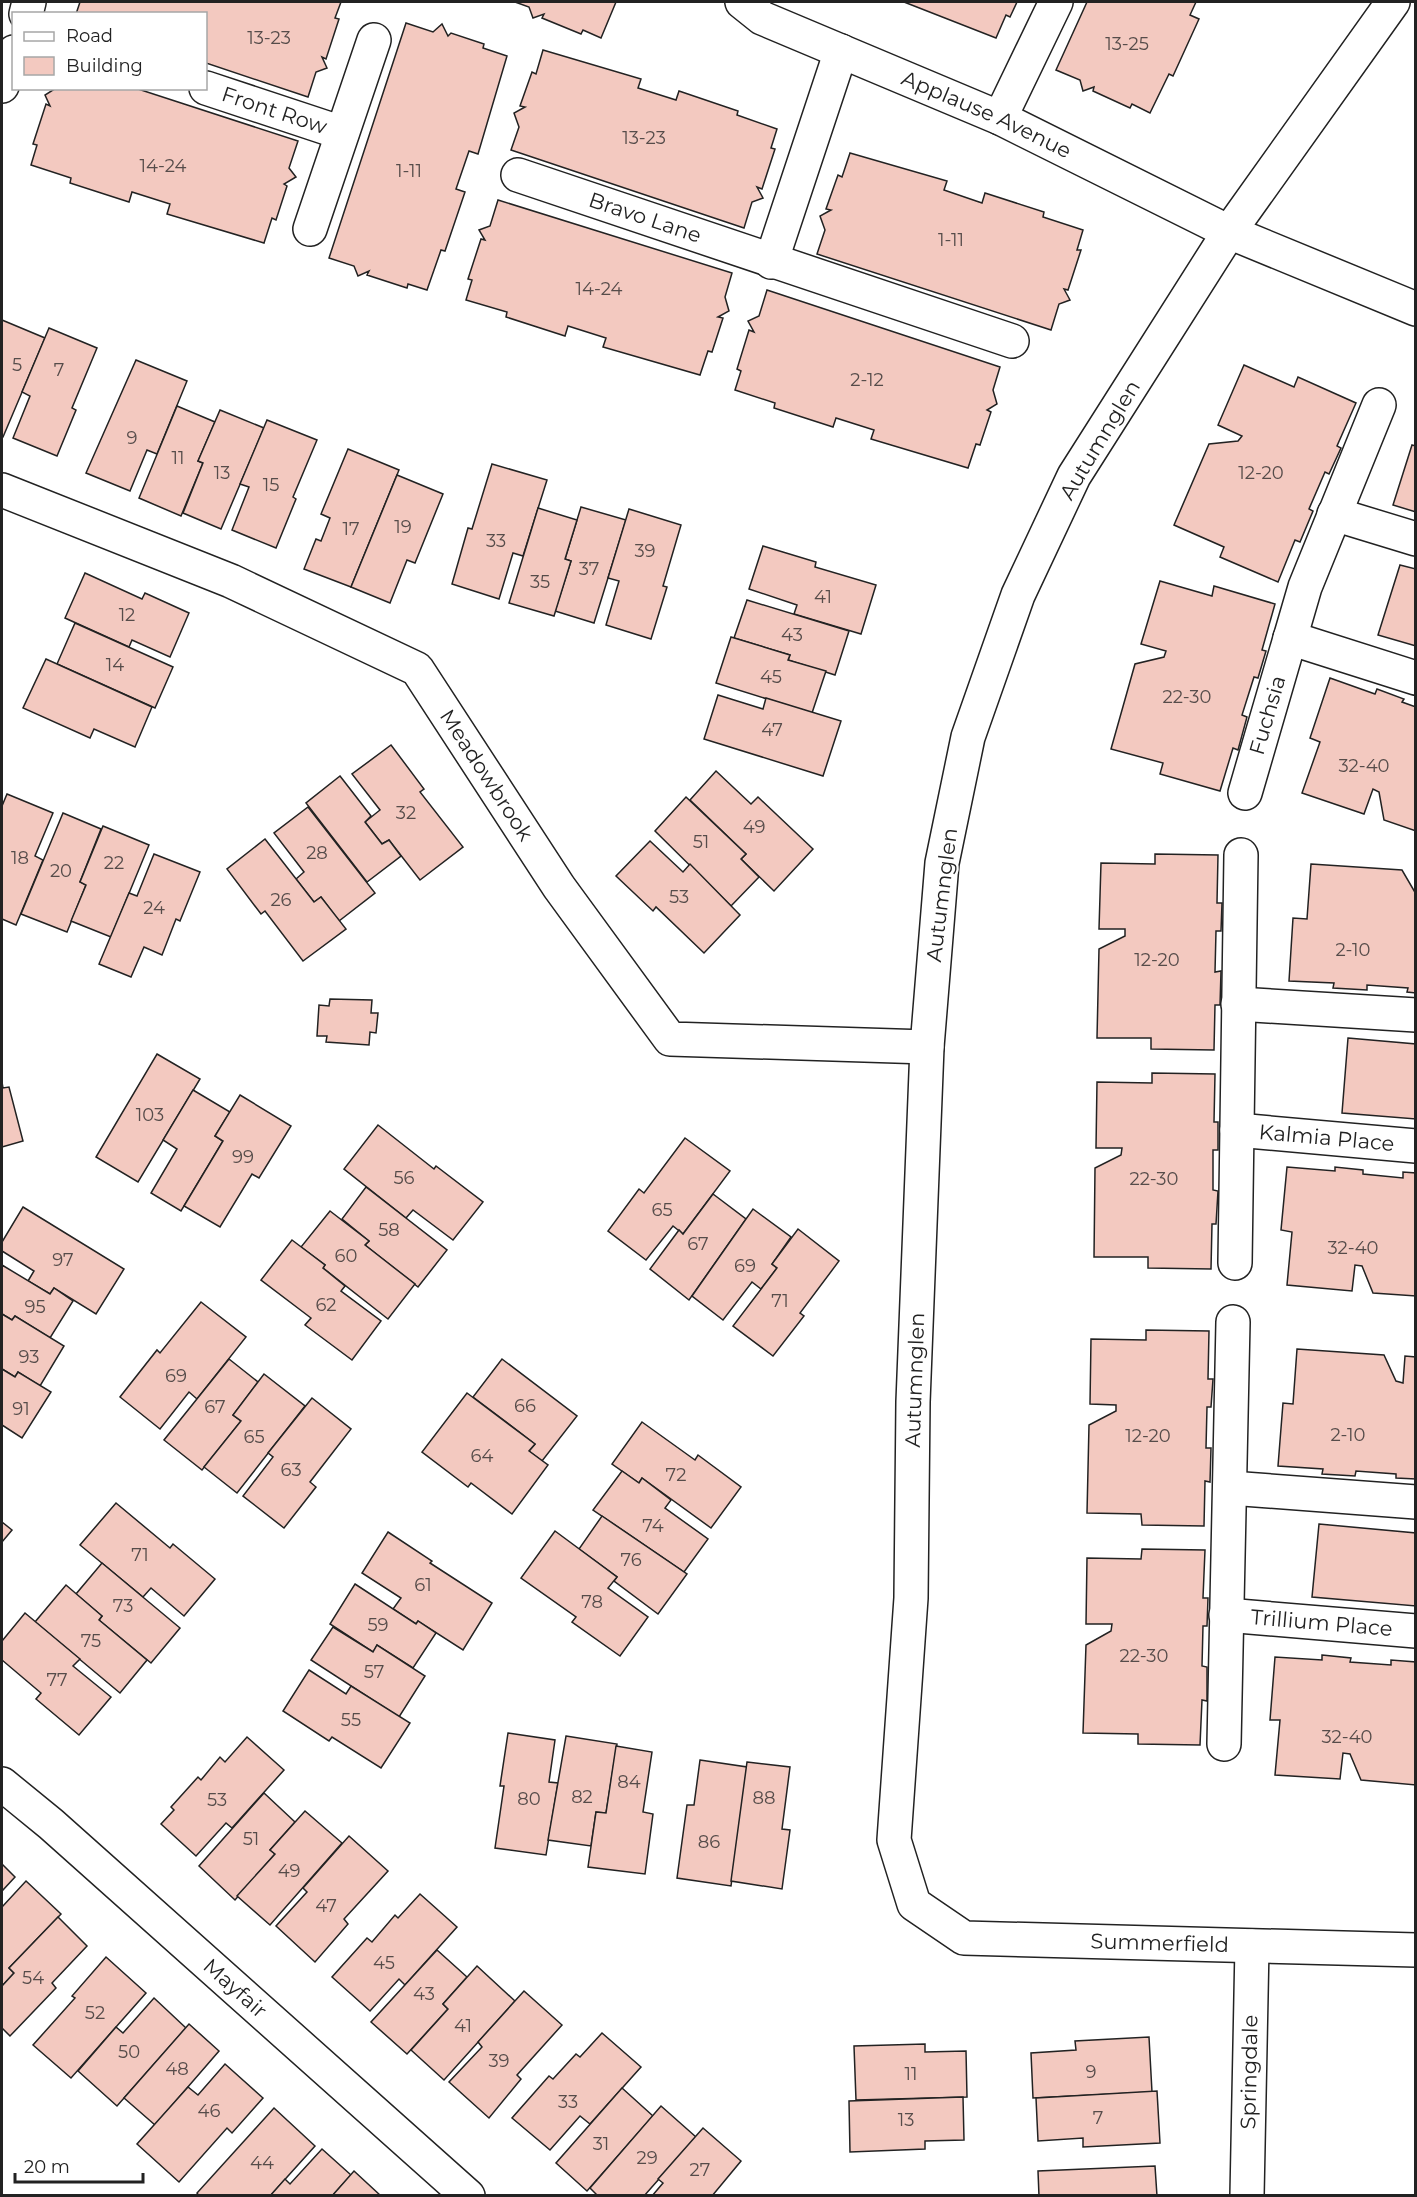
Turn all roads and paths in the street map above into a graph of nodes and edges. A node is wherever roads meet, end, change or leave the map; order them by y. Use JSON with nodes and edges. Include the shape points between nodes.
{"nodes":[{"id":1,"x":742,"y":2,"type":"edge"},
{"id":2,"x":1056,"y":2,"type":"edge"},
{"id":3,"x":1393,"y":2,"type":"edge"},
{"id":4,"x":374,"y":40,"type":"dead end"},
{"id":5,"x":842,"y":51,"type":"junction"},
{"id":6,"x":12,"y":58,"type":"edge"},
{"id":7,"x":2,"y":86,"type":"edge"},
{"id":8,"x":207,"y":88,"type":"edge"},
{"id":9,"x":1000,"y":118,"type":"junction"},
{"id":10,"x":342,"y":133,"type":"junction"},
{"id":11,"x":518,"y":175,"type":"dead end"},
{"id":12,"x":310,"y":229,"type":"dead end"},
{"id":13,"x":1229,"y":232,"type":"junction"},
{"id":14,"x":771,"y":262,"type":"junction"},
{"id":15,"x":1416,"y":309,"type":"edge"},
{"id":16,"x":1012,"y":341,"type":"dead end"},
{"id":17,"x":1379,"y":405,"type":"dead end"},
{"id":18,"x":2,"y":490,"type":"edge"},
{"id":19,"x":1334,"y":514,"type":"junction"},
{"id":20,"x":1416,"y":539,"type":"edge"},
{"id":21,"x":1290,"y":638,"type":"junction"},
{"id":22,"x":1416,"y":678,"type":"edge"},
{"id":23,"x":1245,"y":793,"type":"dead end"},
{"id":24,"x":1241,"y":855,"type":"dead end"},
{"id":25,"x":1238,"y":1004,"type":"junction"},
{"id":26,"x":1416,"y":1015,"type":"edge"},
{"id":27,"x":927,"y":1047,"type":"junction"},
{"id":28,"x":1237,"y":1130,"type":"junction"},
{"id":29,"x":1416,"y":1146,"type":"edge"},
{"id":30,"x":1235,"y":1263,"type":"dead end"},
{"id":31,"x":1233,"y":1322,"type":"dead end"},
{"id":32,"x":1230,"y":1488,"type":"junction"},
{"id":33,"x":1416,"y":1502,"type":"edge"},
{"id":34,"x":1226,"y":1616,"type":"junction"},
{"id":35,"x":1416,"y":1631,"type":"edge"},
{"id":36,"x":1224,"y":1744,"type":"dead end"},
{"id":37,"x":2,"y":1784,"type":"edge"},
{"id":38,"x":914,"y":1905,"type":"joint"},
{"id":39,"x":1252,"y":1946,"type":"junction"},
{"id":40,"x":1416,"y":1950,"type":"edge"},
{"id":41,"x":468,"y":2196,"type":"edge"},
{"id":42,"x":1247,"y":2196,"type":"edge"}],
"edges":[{"from":1,"to":5,"type":"street","name":"Applause Avenue","via":[[762,18]]},
{"from":2,"to":9,"type":"street"},
{"from":3,"to":13,"type":"street","name":"Autumnglen"},
{"from":4,"to":10,"type":"street","name":"Front Row"},
{"from":5,"to":9,"type":"street","name":"Applause Avenue"},
{"from":5,"to":14,"type":"street"},
{"from":6,"to":7,"type":"street"},
{"from":8,"to":10,"type":"street","name":"Front Row"},
{"from":9,"to":13,"type":"street","name":"Applause Avenue"},
{"from":10,"to":12,"type":"street","name":"Front Row"},
{"from":11,"to":14,"type":"street","name":"Bravo Lane"},
{"from":13,"to":15,"type":"street","name":"Applause Avenue"},
{"from":13,"to":27,"type":"street","name":"Autumnglen","via":[[1074,476],[1018,595],[968,737],[942,863]]},
{"from":14,"to":16,"type":"street","name":"Bravo Lane"},
{"from":17,"to":19,"type":"street","name":"Fuchsia"},
{"from":18,"to":27,"type":"street","name":"Meadowbrook","via":[[231,581],[417,669],[559,887],[670,1039]]},
{"from":19,"to":20,"type":"street"},
{"from":19,"to":21,"type":"street","name":"Fuchsia"},
{"from":21,"to":22,"type":"street"},
{"from":21,"to":23,"type":"street","name":"Fuchsia"},
{"from":24,"to":25,"type":"street","name":"Kalmia Place"},
{"from":25,"to":26,"type":"street"},
{"from":25,"to":28,"type":"street","name":"Kalmia Place"},
{"from":27,"to":38,"type":"street","name":"Autumnglen","via":[[913,1402],[911,1598],[894,1840]]},
{"from":28,"to":29,"type":"street","name":"Kalmia Place"},
{"from":28,"to":30,"type":"street","name":"Kalmia Place"},
{"from":31,"to":32,"type":"street","name":"Trillium Place"},
{"from":32,"to":33,"type":"street"},
{"from":32,"to":34,"type":"street","name":"Trillium Place"},
{"from":34,"to":35,"type":"street","name":"Trillium Place"},
{"from":34,"to":36,"type":"street","name":"Trillium Place"},
{"from":37,"to":41,"type":"street","name":"Mayfair"},
{"from":38,"to":39,"type":"street","name":"Summerfield","via":[[964,1938]]},
{"from":39,"to":40,"type":"street","name":"Summerfield"},
{"from":39,"to":42,"type":"street","name":"Springdale"}]}
